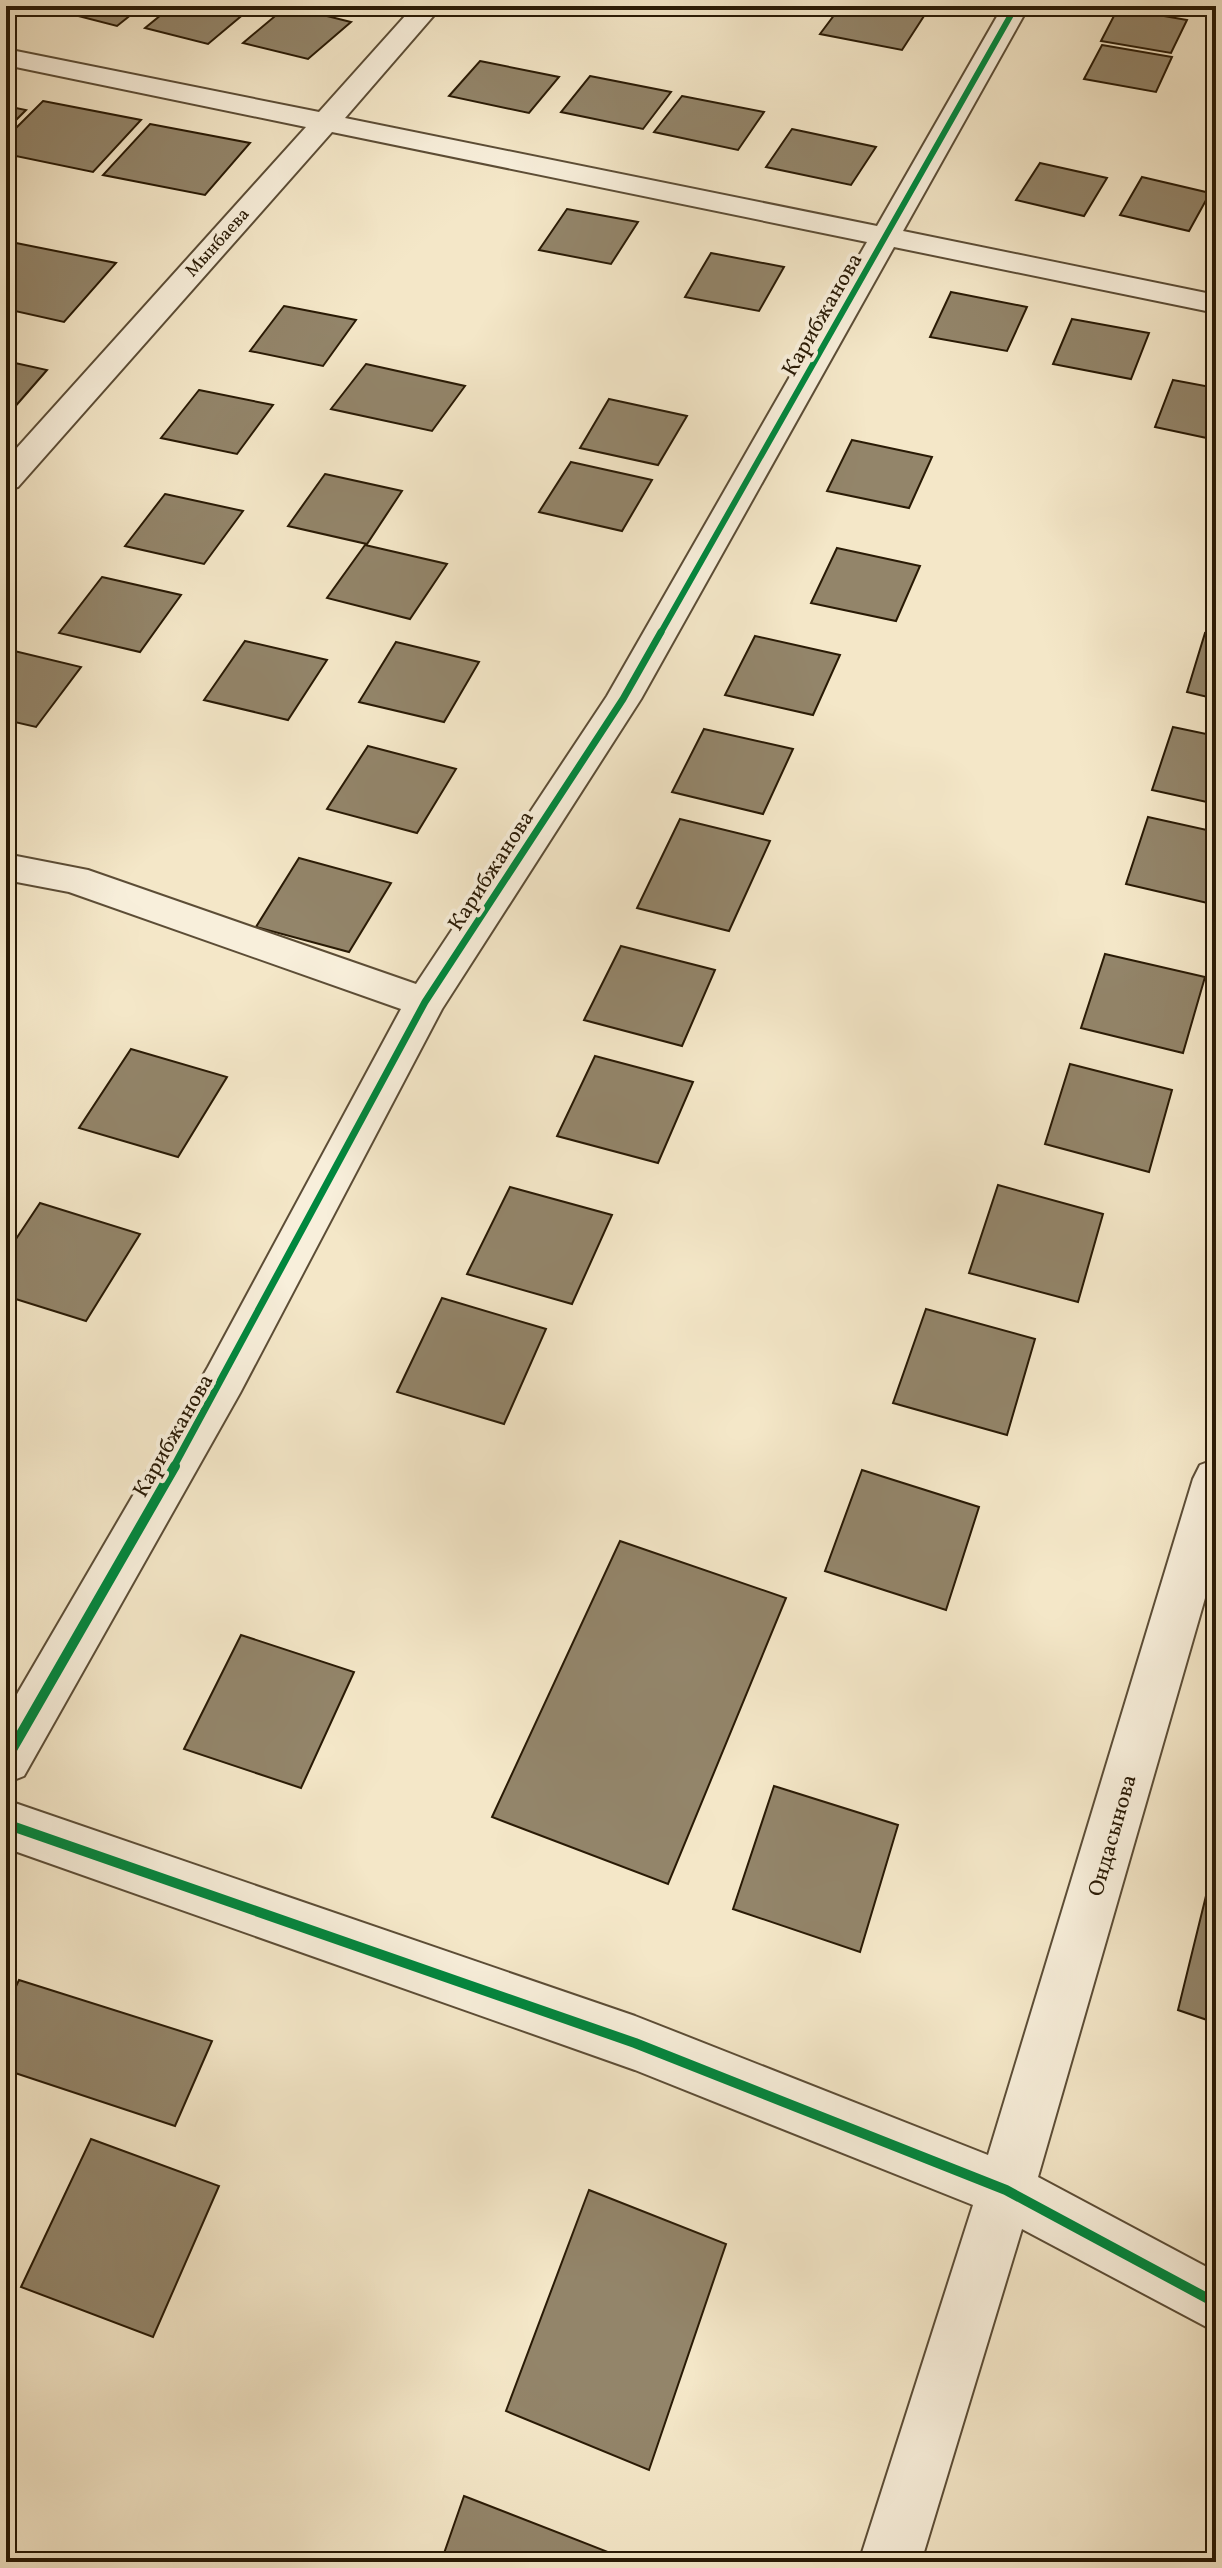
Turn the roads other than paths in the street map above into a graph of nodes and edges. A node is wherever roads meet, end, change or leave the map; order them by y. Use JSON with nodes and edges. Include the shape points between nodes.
{"nodes":[{"id":1,"x":429,"y":6,"type":"edge"},
{"id":2,"x":1016,"y":6,"type":"edge"},
{"id":3,"x":6,"y":57,"type":"edge"},
{"id":4,"x":323,"y":123,"type":"junction"},
{"id":5,"x":885,"y":236,"type":"junction"},
{"id":6,"x":1216,"y":304,"type":"edge"},
{"id":7,"x":6,"y":480,"type":"edge"},
{"id":8,"x":6,"y":867,"type":"edge"},
{"id":9,"x":425,"y":1002,"type":"junction"},
{"id":10,"x":1216,"y":1479,"type":"edge"},
{"id":11,"x":6,"y":1760,"type":"edge"},
{"id":12,"x":6,"y":1824,"type":"edge"},
{"id":13,"x":1006,"y":2190,"type":"junction"},
{"id":14,"x":1216,"y":2303,"type":"edge"},
{"id":15,"x":890,"y":2562,"type":"edge"}],
"edges":[{"from":1,"to":4,"type":"street","name":"Мынбаева"},
{"from":2,"to":5,"type":"street","name":"Карибжанова"},
{"from":3,"to":4,"type":"street"},
{"from":4,"to":5,"type":"street"},
{"from":4,"to":7,"type":"street","name":"Мынбаева"},
{"from":5,"to":6,"type":"street"},
{"from":5,"to":9,"type":"street","name":"Карибжанова","via":[[623,699]]},
{"from":8,"to":9,"type":"street","via":[[74,880]]},
{"from":9,"to":11,"type":"street","name":"Карибжанова","via":[[224,1380]]},
{"from":10,"to":13,"type":"street","name":"Ондасынова"},
{"from":12,"to":13,"type":"street","via":[[635,2043]]},
{"from":13,"to":14,"type":"street"},
{"from":13,"to":15,"type":"street","name":"Ондасынова"}]}
